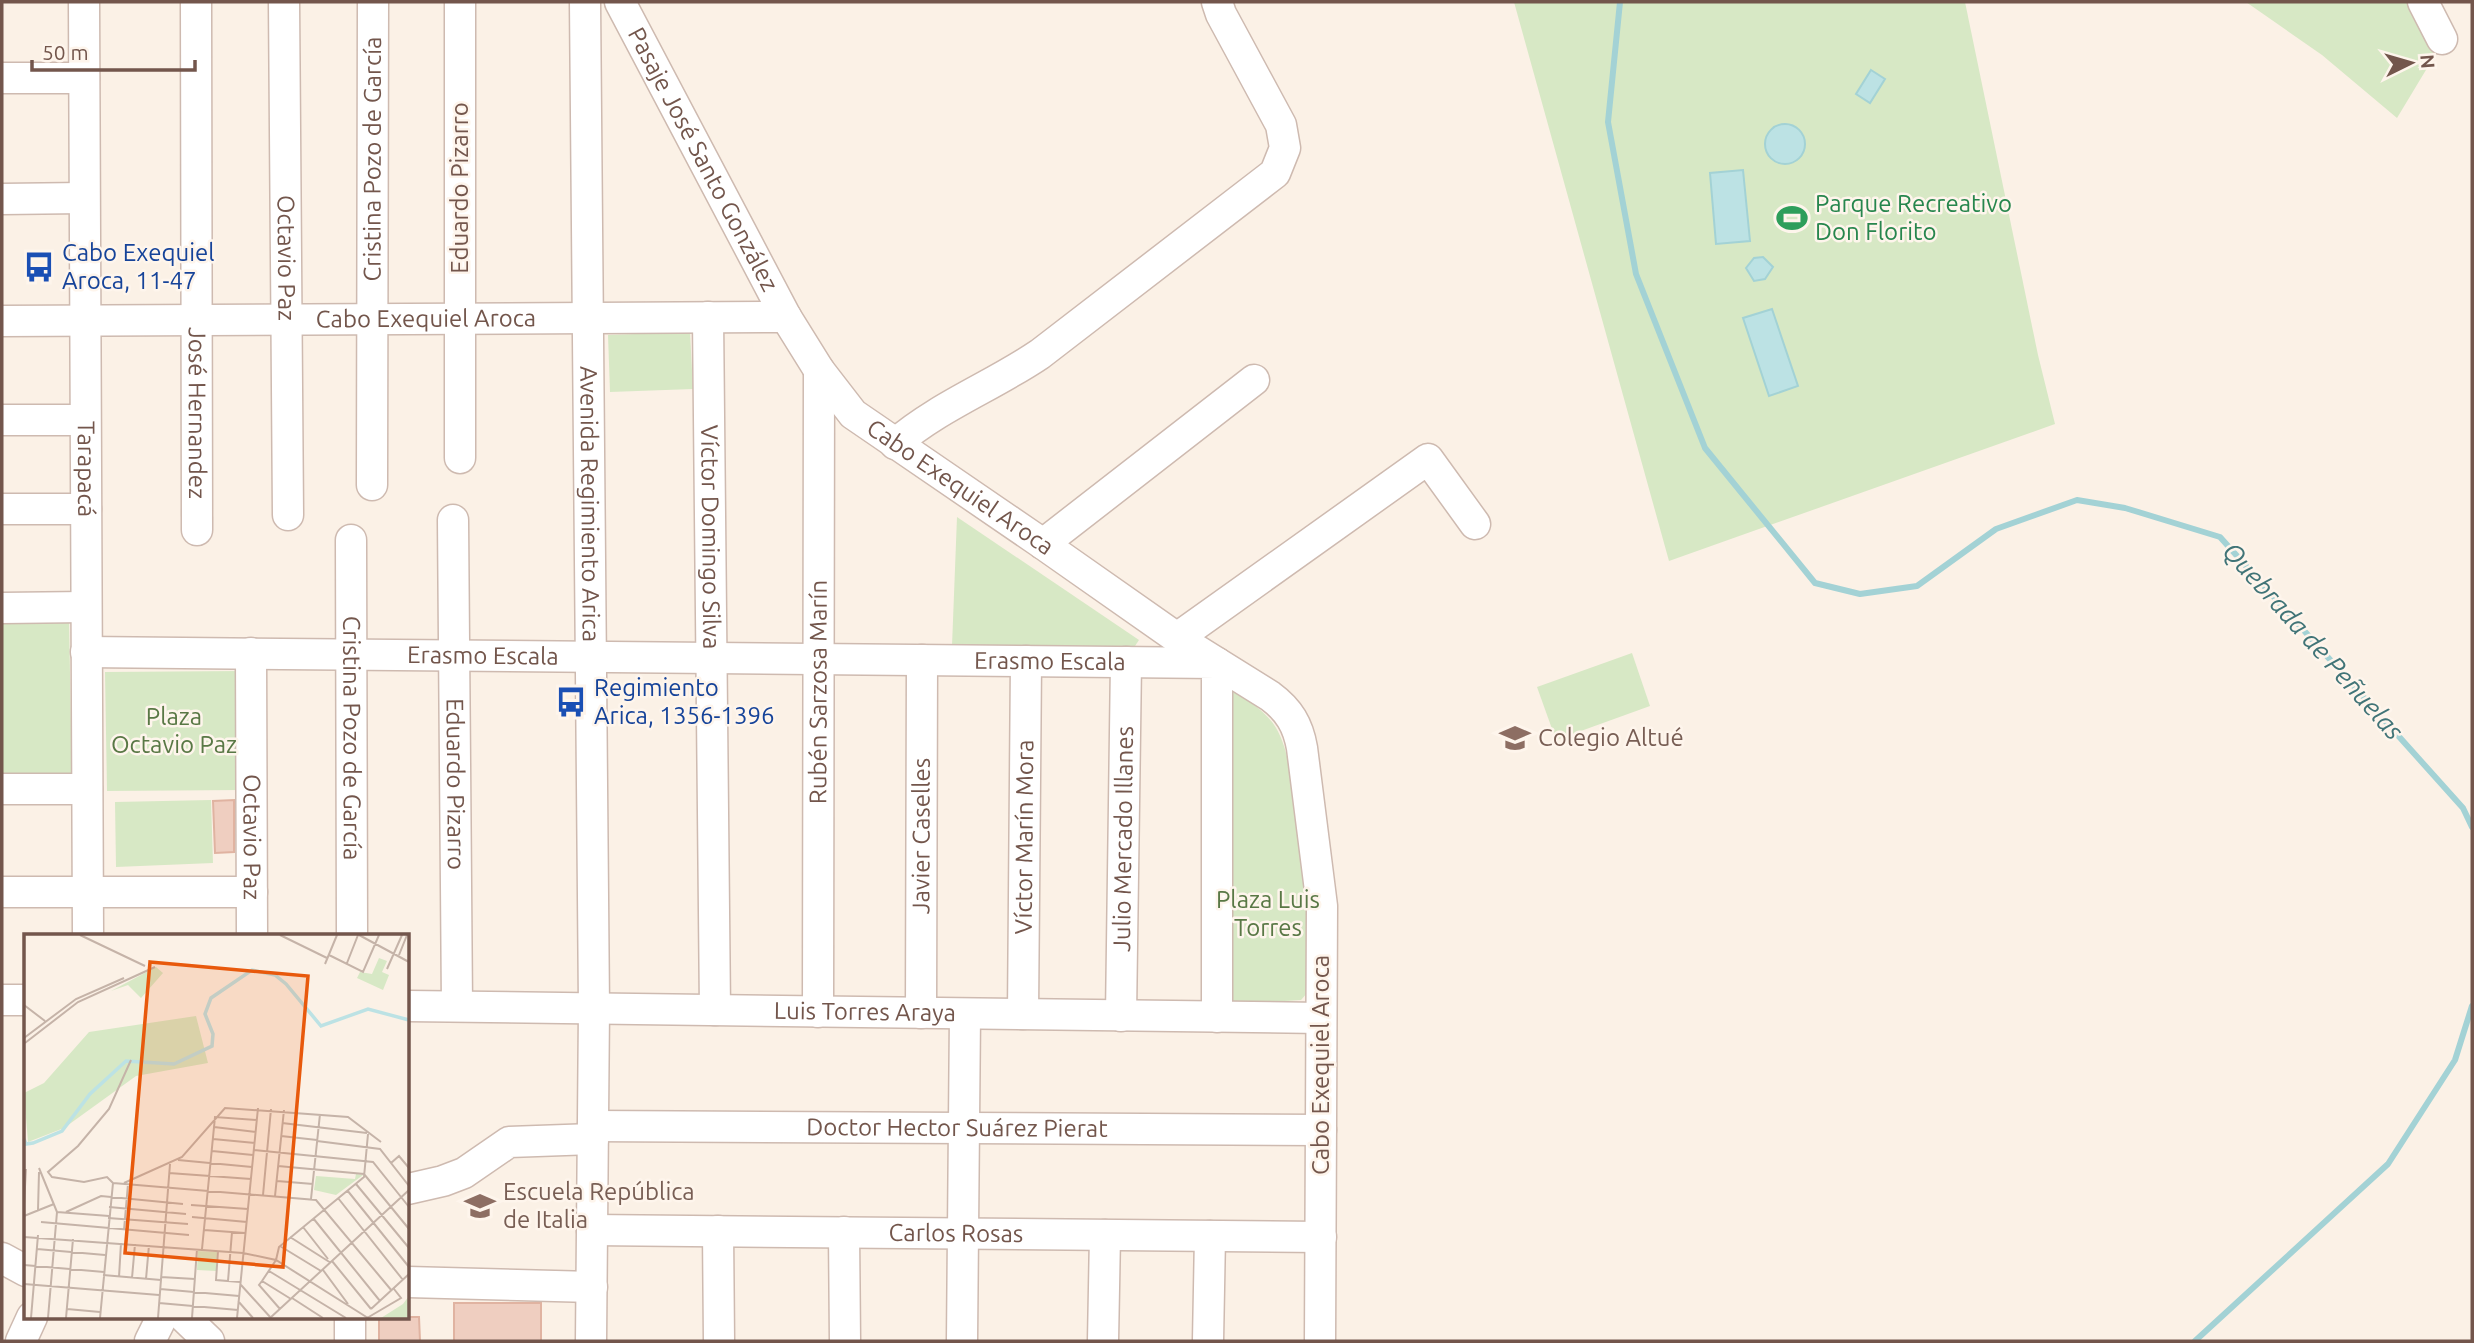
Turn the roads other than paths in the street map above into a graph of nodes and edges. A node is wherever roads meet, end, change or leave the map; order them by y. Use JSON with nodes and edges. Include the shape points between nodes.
{"nodes":[{"id":1,"x":83,"y":2,"type":"edge"},
{"id":2,"x":196,"y":2,"type":"edge"},
{"id":3,"x":284,"y":2,"type":"edge"},
{"id":4,"x":373,"y":2,"type":"edge"},
{"id":5,"x":460,"y":2,"type":"edge"},
{"id":6,"x":585,"y":2,"type":"edge"},
{"id":7,"x":620,"y":2,"type":"edge"},
{"id":8,"x":1217,"y":2,"type":"edge"},
{"id":9,"x":2423,"y":2,"type":"edge"},
{"id":10,"x":2442,"y":39,"type":"dead end"},
{"id":11,"x":2,"y":78,"type":"edge"},
{"id":12,"x":84,"y":78,"type":"junction"},
{"id":13,"x":84,"y":198,"type":"junction"},
{"id":14,"x":2,"y":199,"type":"edge"},
{"id":15,"x":708,"y":317,"type":"junction"},
{"id":16,"x":786,"y":317,"type":"junction"},
{"id":17,"x":460,"y":318,"type":"junction"},
{"id":18,"x":588,"y":318,"type":"junction"},
{"id":19,"x":372,"y":319,"type":"junction"},
{"id":20,"x":197,"y":320,"type":"junction"},
{"id":21,"x":286,"y":320,"type":"junction"},
{"id":22,"x":2,"y":321,"type":"edge"},
{"id":23,"x":85,"y":321,"type":"junction"},
{"id":24,"x":820,"y":370,"type":"junction"},
{"id":25,"x":1254,"y":380,"type":"dead end"},
{"id":26,"x":2,"y":420,"type":"edge"},
{"id":27,"x":85,"y":420,"type":"junction"},
{"id":28,"x":895,"y":443,"type":"junction"},
{"id":29,"x":460,"y":458,"type":"dead end"},
{"id":30,"x":372,"y":485,"type":"dead end"},
{"id":31,"x":2,"y":509,"type":"edge"},
{"id":32,"x":86,"y":509,"type":"junction"},
{"id":33,"x":288,"y":515,"type":"dead end"},
{"id":34,"x":453,"y":520,"type":"dead end"},
{"id":35,"x":1475,"y":523,"type":"dead end"},
{"id":36,"x":197,"y":530,"type":"dead end"},
{"id":37,"x":351,"y":540,"type":"dead end"},
{"id":38,"x":1043,"y":544,"type":"junction"},
{"id":39,"x":86,"y":607,"type":"junction"},
{"id":40,"x":2,"y":608,"type":"edge"},
{"id":41,"x":1177,"y":638,"type":"junction"},
{"id":42,"x":86,"y":652,"type":"junction"},
{"id":43,"x":251,"y":653,"type":"junction"},
{"id":44,"x":351,"y":654,"type":"junction"},
{"id":45,"x":454,"y":655,"type":"junction"},
{"id":46,"x":591,"y":657,"type":"junction"},
{"id":47,"x":712,"y":658,"type":"junction"},
{"id":48,"x":818,"y":659,"type":"junction"},
{"id":49,"x":922,"y":660,"type":"junction"},
{"id":50,"x":1026,"y":661,"type":"junction"},
{"id":51,"x":1126,"y":662,"type":"junction"},
{"id":52,"x":1217,"y":663,"type":"junction"},
{"id":53,"x":2,"y":789,"type":"edge"},
{"id":54,"x":87,"y":789,"type":"junction"},
{"id":55,"x":2,"y":892,"type":"edge"},
{"id":56,"x":88,"y":892,"type":"junction"},
{"id":57,"x":252,"y":892,"type":"junction"},
{"id":58,"x":88,"y":934,"type":"edge"},
{"id":59,"x":252,"y":934,"type":"edge"},
{"id":60,"x":352,"y":934,"type":"edge"},
{"id":61,"x":2,"y":1000,"type":"edge"},
{"id":62,"x":24,"y":1000,"type":"edge"},
{"id":63,"x":410,"y":1006,"type":"edge"},
{"id":64,"x":457,"y":1006,"type":"junction"},
{"id":65,"x":594,"y":1008,"type":"junction"},
{"id":66,"x":715,"y":1010,"type":"junction"},
{"id":67,"x":818,"y":1012,"type":"junction"},
{"id":68,"x":921,"y":1013,"type":"junction"},
{"id":69,"x":965,"y":1014,"type":"junction"},
{"id":70,"x":1023,"y":1014,"type":"junction"},
{"id":71,"x":1121,"y":1016,"type":"junction"},
{"id":72,"x":1217,"y":1017,"type":"junction"},
{"id":73,"x":1321,"y":1018,"type":"junction"},
{"id":74,"x":964,"y":1128,"type":"junction"},
{"id":75,"x":1321,"y":1130,"type":"junction"},
{"id":76,"x":593,"y":1133,"type":"junction"},
{"id":77,"x":410,"y":1189,"type":"edge"},
{"id":78,"x":592,"y":1230,"type":"junction"},
{"id":79,"x":718,"y":1231,"type":"junction"},
{"id":80,"x":844,"y":1232,"type":"junction"},
{"id":81,"x":962,"y":1233,"type":"junction"},
{"id":82,"x":1105,"y":1235,"type":"junction"},
{"id":83,"x":1210,"y":1236,"type":"junction"},
{"id":84,"x":1321,"y":1237,"type":"junction"},
{"id":85,"x":2,"y":1258,"type":"edge"},
{"id":86,"x":24,"y":1270,"type":"edge"},
{"id":87,"x":410,"y":1282,"type":"edge"},
{"id":88,"x":592,"y":1287,"type":"junction"},
{"id":89,"x":32,"y":1318,"type":"edge"},
{"id":90,"x":162,"y":1318,"type":"edge"},
{"id":91,"x":185,"y":1318,"type":"edge"},
{"id":92,"x":350,"y":1318,"type":"edge"},
{"id":93,"x":21,"y":1341,"type":"edge"},
{"id":94,"x":150,"y":1341,"type":"edge"},
{"id":95,"x":209,"y":1341,"type":"edge"},
{"id":96,"x":350,"y":1341,"type":"edge"},
{"id":97,"x":592,"y":1341,"type":"edge"},
{"id":98,"x":719,"y":1341,"type":"edge"},
{"id":99,"x":845,"y":1341,"type":"edge"},
{"id":100,"x":961,"y":1341,"type":"edge"},
{"id":101,"x":1103,"y":1341,"type":"edge"},
{"id":102,"x":1208,"y":1341,"type":"edge"},
{"id":103,"x":1320,"y":1341,"type":"edge"}],
"edges":[{"from":1,"to":12,"type":"street","name":"Tarapacá"},
{"from":2,"to":20,"type":"street","name":"José Hernandez"},
{"from":3,"to":21,"type":"street","name":"Octavio Paz"},
{"from":4,"to":19,"type":"street","name":"Cristina Pozo de García"},
{"from":5,"to":17,"type":"street","name":"Eduardo Pizarro"},
{"from":6,"to":18,"type":"street","name":"Avenida Regimiento Arica"},
{"from":7,"to":16,"type":"street","name":"Pasaje José Santo González"},
{"from":8,"to":28,"type":"street","via":[[1281,125],[1284,148],[1275,173],[1031,360],[941,410]]},
{"from":9,"to":10,"type":"street"},
{"from":11,"to":12,"type":"street"},
{"from":12,"to":13,"type":"street","name":"Tarapacá"},
{"from":13,"to":14,"type":"street"},
{"from":13,"to":23,"type":"street","name":"Tarapacá"},
{"from":15,"to":16,"type":"street","name":"Cabo Exequiel Aroca"},
{"from":15,"to":18,"type":"street","name":"Cabo Exequiel Aroca"},
{"from":15,"to":47,"type":"street","name":"Víctor Domingo Silva"},
{"from":16,"to":24,"type":"street","name":"Cabo Exequiel Aroca"},
{"from":17,"to":18,"type":"street","name":"Cabo Exequiel Aroca"},
{"from":17,"to":19,"type":"street","name":"Cabo Exequiel Aroca"},
{"from":17,"to":29,"type":"street","name":"Eduardo Pizarro"},
{"from":18,"to":46,"type":"street","name":"Avenida Regimiento Arica"},
{"from":19,"to":21,"type":"street","name":"Cabo Exequiel Aroca"},
{"from":19,"to":30,"type":"street","name":"Cristina Pozo de García"},
{"from":20,"to":21,"type":"street","name":"Cabo Exequiel Aroca"},
{"from":20,"to":23,"type":"street","name":"Cabo Exequiel Aroca"},
{"from":20,"to":36,"type":"street","name":"José Hernandez"},
{"from":21,"to":33,"type":"street","name":"Octavio Paz"},
{"from":22,"to":23,"type":"street","name":"Cabo Exequiel Aroca"},
{"from":23,"to":27,"type":"street","name":"Tarapacá"},
{"from":24,"to":28,"type":"street","name":"Cabo Exequiel Aroca","via":[[853,414]]},
{"from":24,"to":48,"type":"street","name":"Rubén Sarzosa Marín"},
{"from":25,"to":38,"type":"street"},
{"from":26,"to":27,"type":"street"},
{"from":27,"to":32,"type":"street","name":"Tarapacá"},
{"from":28,"to":38,"type":"street","name":"Cabo Exequiel Aroca"},
{"from":31,"to":32,"type":"street"},
{"from":32,"to":39,"type":"street","name":"Tarapacá"},
{"from":34,"to":45,"type":"street","name":"Eduardo Pizarro"},
{"from":35,"to":41,"type":"street","via":[[1428,459]]},
{"from":37,"to":44,"type":"street","name":"Cristina Pozo de García"},
{"from":38,"to":41,"type":"street","name":"Cabo Exequiel Aroca"},
{"from":39,"to":40,"type":"street"},
{"from":39,"to":42,"type":"street","name":"Tarapacá"},
{"from":41,"to":52,"type":"street","name":"Cabo Exequiel Aroca"},
{"from":42,"to":43,"type":"street","name":"Erasmo Escala"},
{"from":42,"to":54,"type":"street","name":"Tarapacá"},
{"from":43,"to":44,"type":"street","name":"Erasmo Escala"},
{"from":43,"to":57,"type":"street","name":"Octavio Paz"},
{"from":44,"to":45,"type":"street","name":"Erasmo Escala"},
{"from":44,"to":60,"type":"street","name":"Cristina Pozo de García"},
{"from":45,"to":46,"type":"street","name":"Erasmo Escala"},
{"from":45,"to":64,"type":"street","name":"Eduardo Pizarro"},
{"from":46,"to":47,"type":"street","name":"Erasmo Escala"},
{"from":46,"to":65,"type":"street","name":"Avenida Regimiento Arica"},
{"from":47,"to":48,"type":"street","name":"Erasmo Escala"},
{"from":47,"to":66,"type":"street","name":"Víctor Domingo Silva"},
{"from":48,"to":49,"type":"street","name":"Erasmo Escala"},
{"from":48,"to":67,"type":"street","name":"Rubén Sarzosa Marín"},
{"from":49,"to":50,"type":"street","name":"Erasmo Escala"},
{"from":49,"to":68,"type":"street","name":"Javier Caselles"},
{"from":50,"to":51,"type":"street","name":"Erasmo Escala"},
{"from":50,"to":70,"type":"street","name":"Víctor Marín Mora"},
{"from":51,"to":52,"type":"street","name":"Erasmo Escala"},
{"from":51,"to":71,"type":"street","name":"Julio Mercado Illanes"},
{"from":52,"to":72,"type":"street"},
{"from":52,"to":73,"type":"street","name":"Cabo Exequiel Aroca","via":[[1281,704],[1300,736],[1322,906]]},
{"from":53,"to":54,"type":"street"},
{"from":54,"to":56,"type":"street","name":"Tarapacá"},
{"from":55,"to":56,"type":"street"},
{"from":56,"to":57,"type":"street"},
{"from":56,"to":58,"type":"street","name":"Tarapacá"},
{"from":57,"to":59,"type":"street","name":"Octavio Paz"},
{"from":61,"to":62,"type":"street"},
{"from":63,"to":64,"type":"street","name":"Luis Torres Araya"},
{"from":64,"to":65,"type":"street","name":"Luis Torres Araya"},
{"from":65,"to":66,"type":"street","name":"Luis Torres Araya"},
{"from":65,"to":76,"type":"street","name":"Avenida Regimiento Arica"},
{"from":66,"to":67,"type":"street","name":"Luis Torres Araya"},
{"from":67,"to":68,"type":"street","name":"Luis Torres Araya"},
{"from":68,"to":69,"type":"street","name":"Luis Torres Araya"},
{"from":69,"to":70,"type":"street","name":"Luis Torres Araya"},
{"from":69,"to":74,"type":"street"},
{"from":70,"to":71,"type":"street","name":"Luis Torres Araya"},
{"from":71,"to":72,"type":"street","name":"Luis Torres Araya"},
{"from":72,"to":73,"type":"street","name":"Luis Torres Araya"},
{"from":73,"to":75,"type":"street","name":"Cabo Exequiel Aroca"},
{"from":74,"to":75,"type":"street","name":"Doctor Hector Suárez Pierat"},
{"from":74,"to":76,"type":"street","name":"Doctor Hector Suárez Pierat"},
{"from":74,"to":81,"type":"street"},
{"from":75,"to":84,"type":"street","name":"Cabo Exequiel Aroca"},
{"from":76,"to":77,"type":"street","name":"Doctor Hector Suárez Pierat","via":[[509,1142],[464,1172]]},
{"from":76,"to":78,"type":"street","name":"Avenida Regimiento Arica"},
{"from":78,"to":79,"type":"street","name":"Carlos Rosas"},
{"from":78,"to":88,"type":"street","name":"Avenida Regimiento Arica"},
{"from":79,"to":80,"type":"street","name":"Carlos Rosas"},
{"from":79,"to":98,"type":"street"},
{"from":80,"to":81,"type":"street","name":"Carlos Rosas"},
{"from":80,"to":99,"type":"street"},
{"from":81,"to":82,"type":"street","name":"Carlos Rosas"},
{"from":81,"to":100,"type":"street"},
{"from":82,"to":83,"type":"street","name":"Carlos Rosas"},
{"from":82,"to":101,"type":"street"},
{"from":83,"to":84,"type":"street","name":"Carlos Rosas"},
{"from":83,"to":102,"type":"street"},
{"from":84,"to":103,"type":"street","name":"Cabo Exequiel Aroca"},
{"from":85,"to":86,"type":"street"},
{"from":87,"to":88,"type":"street"},
{"from":88,"to":97,"type":"street","name":"Avenida Regimiento Arica"},
{"from":89,"to":93,"type":"street"},
{"from":90,"to":94,"type":"street"},
{"from":91,"to":95,"type":"street"},
{"from":92,"to":96,"type":"street"}]}
